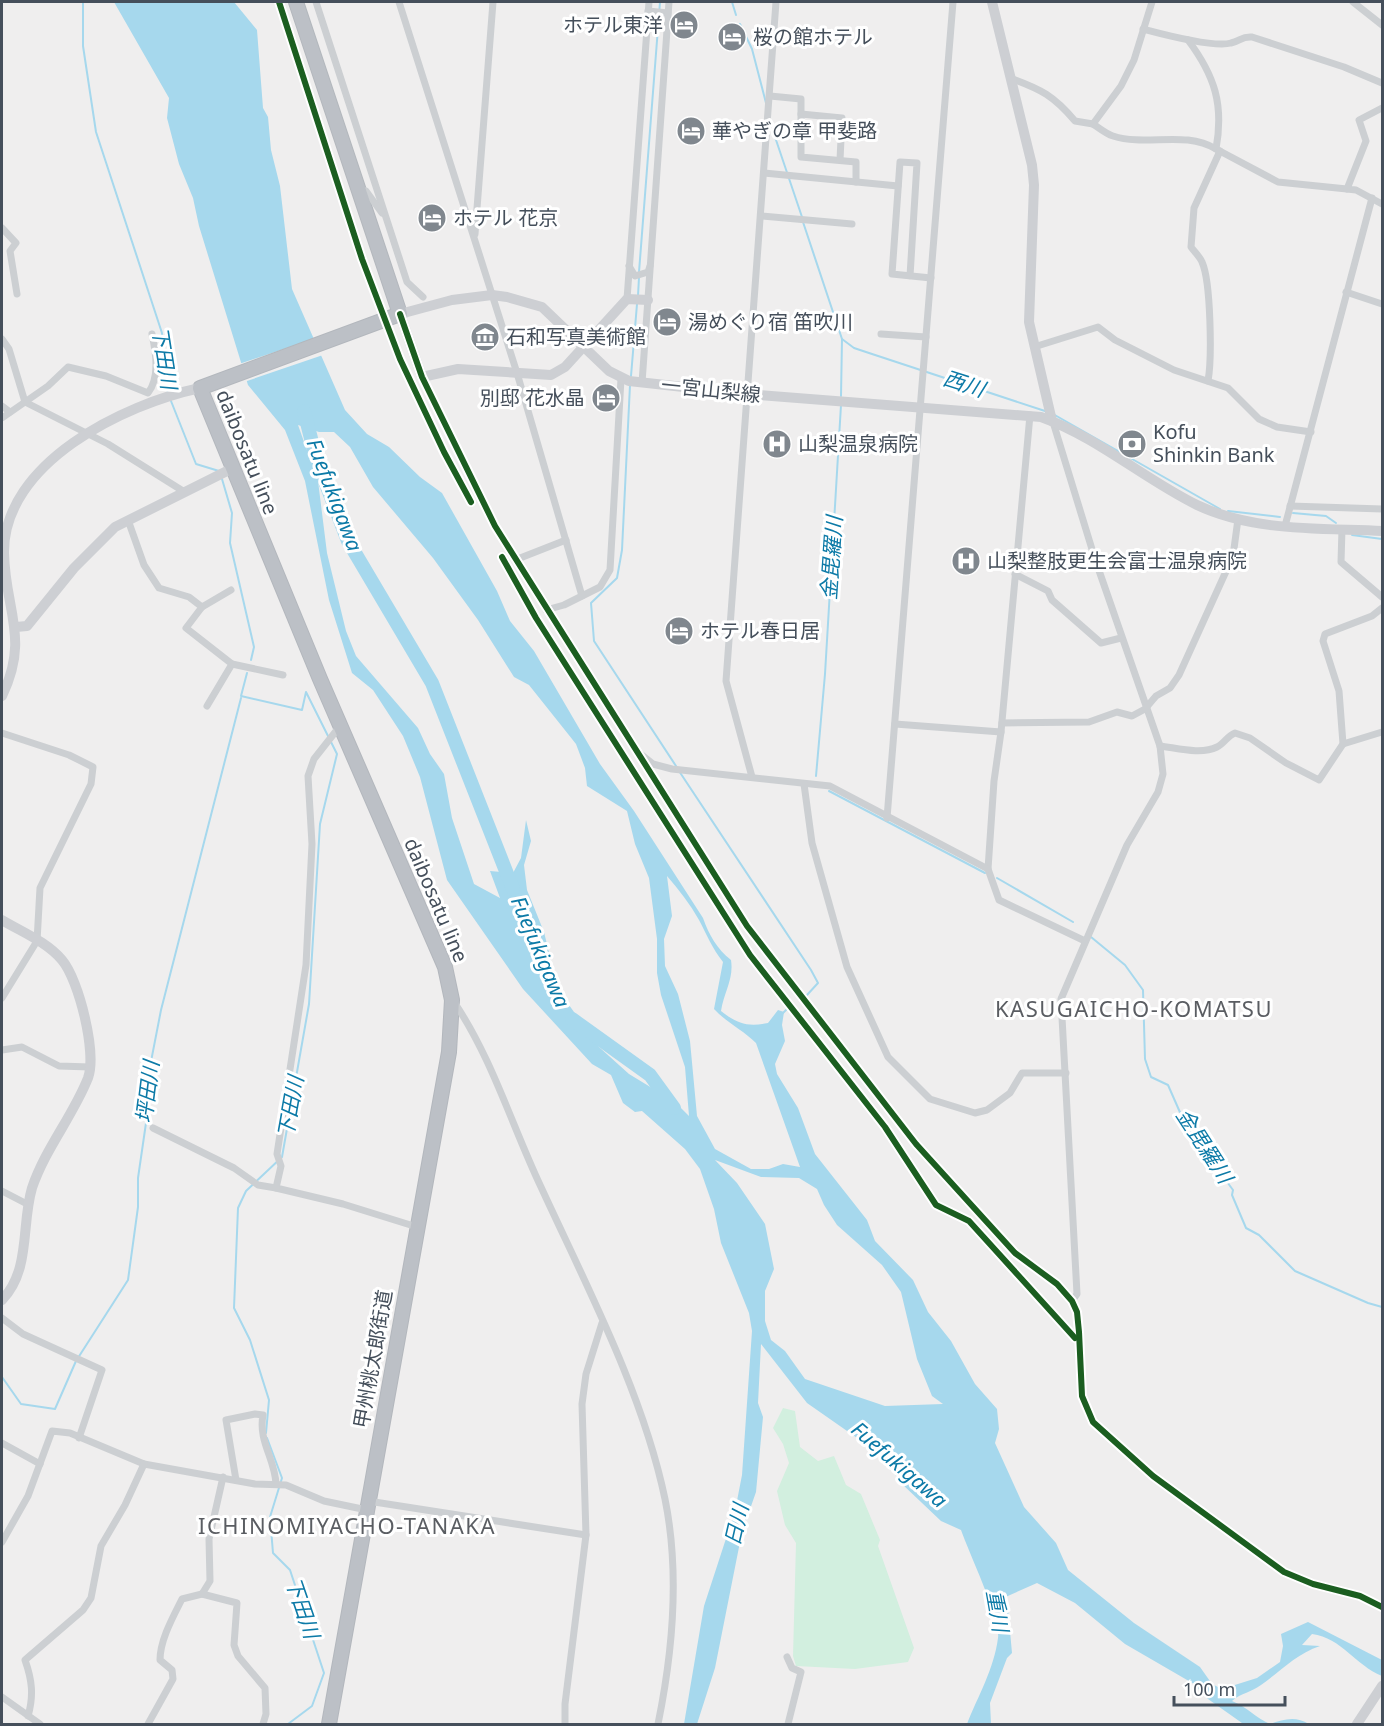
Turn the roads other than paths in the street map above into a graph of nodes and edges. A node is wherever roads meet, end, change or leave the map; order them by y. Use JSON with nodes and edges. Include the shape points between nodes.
{"nodes":[{"id":1,"x":296,"y":2,"type":"edge"},
{"id":2,"x":316,"y":2,"type":"edge"},
{"id":3,"x":399,"y":2,"type":"edge"},
{"id":4,"x":493,"y":2,"type":"edge"},
{"id":5,"x":649,"y":2,"type":"edge"},
{"id":6,"x":669,"y":2,"type":"edge"},
{"id":7,"x":776,"y":2,"type":"edge"},
{"id":8,"x":953,"y":2,"type":"edge"},
{"id":9,"x":992,"y":2,"type":"edge"},
{"id":10,"x":1152,"y":2,"type":"edge"},
{"id":11,"x":1353,"y":2,"type":"edge"},
{"id":12,"x":648,"y":11,"type":"junction"},
{"id":13,"x":668,"y":13,"type":"junction"},
{"id":14,"x":1383,"y":25,"type":"edge"},
{"id":15,"x":1143,"y":29,"type":"junction"},
{"id":16,"x":1188,"y":40,"type":"junction"},
{"id":17,"x":1010,"y":78,"type":"junction"},
{"id":18,"x":1383,"y":83,"type":"edge"},
{"id":19,"x":770,"y":96,"type":"junction"},
{"id":20,"x":1383,"y":108,"type":"edge"},
{"id":21,"x":801,"y":114,"type":"junction"},
{"id":22,"x":1093,"y":124,"type":"junction"},
{"id":23,"x":1218,"y":150,"type":"junction"},
{"id":24,"x":840,"y":160,"type":"junction"},
{"id":25,"x":764,"y":174,"type":"junction"},
{"id":26,"x":856,"y":182,"type":"junction"},
{"id":27,"x":898,"y":186,"type":"junction"},
{"id":28,"x":1347,"y":189,"type":"junction"},
{"id":29,"x":358,"y":190,"type":"junction"},
{"id":30,"x":1372,"y":198,"type":"junction"},
{"id":31,"x":1383,"y":204,"type":"edge"},
{"id":32,"x":384,"y":215,"type":"junction"},
{"id":33,"x":761,"y":216,"type":"junction"},
{"id":34,"x":852,"y":224,"type":"dead end"},
{"id":35,"x":2,"y":228,"type":"edge"},
{"id":36,"x":474,"y":240,"type":"junction"},
{"id":37,"x":651,"y":264,"type":"junction"},
{"id":38,"x":628,"y":266,"type":"junction"},
{"id":39,"x":910,"y":276,"type":"junction"},
{"id":40,"x":931,"y":278,"type":"junction"},
{"id":41,"x":1346,"y":292,"type":"junction"},
{"id":42,"x":17,"y":294,"type":"dead end"},
{"id":43,"x":492,"y":295,"type":"junction"},
{"id":44,"x":423,"y":297,"type":"dead end"},
{"id":45,"x":638,"y":300,"type":"junction"},
{"id":46,"x":1383,"y":304,"type":"edge"},
{"id":47,"x":394,"y":316,"type":"junction"},
{"id":48,"x":152,"y":334,"type":"dead end"},
{"id":49,"x":881,"y":334,"type":"dead end"},
{"id":50,"x":926,"y":337,"type":"junction"},
{"id":51,"x":2,"y":339,"type":"edge"},
{"id":52,"x":584,"y":345,"type":"junction"},
{"id":53,"x":1034,"y":347,"type":"junction"},
{"id":54,"x":518,"y":373,"type":"junction"},
{"id":55,"x":422,"y":377,"type":"junction"},
{"id":56,"x":632,"y":381,"type":"junction"},
{"id":57,"x":1208,"y":381,"type":"junction"},
{"id":58,"x":205,"y":386,"type":"junction"},
{"id":59,"x":747,"y":394,"type":"junction"},
{"id":60,"x":25,"y":402,"type":"junction"},
{"id":61,"x":2,"y":406,"type":"edge"},
{"id":62,"x":922,"y":408,"type":"junction"},
{"id":63,"x":10,"y":412,"type":"junction"},
{"id":64,"x":1030,"y":415,"type":"junction"},
{"id":65,"x":1051,"y":415,"type":"junction"},
{"id":66,"x":2,"y":418,"type":"edge"},
{"id":67,"x":1311,"y":432,"type":"junction"},
{"id":68,"x":88,"y":434,"type":"junction"},
{"id":69,"x":224,"y":472,"type":"junction"},
{"id":70,"x":183,"y":491,"type":"junction"},
{"id":71,"x":1290,"y":506,"type":"junction"},
{"id":72,"x":1383,"y":509,"type":"edge"},
{"id":73,"x":1238,"y":519,"type":"junction"},
{"id":74,"x":128,"y":520,"type":"junction"},
{"id":75,"x":1285,"y":526,"type":"junction"},
{"id":76,"x":1342,"y":529,"type":"junction"},
{"id":77,"x":1383,"y":531,"type":"edge"},
{"id":78,"x":566,"y":540,"type":"junction"},
{"id":79,"x":515,"y":560,"type":"junction"},
{"id":80,"x":1015,"y":574,"type":"junction"},
{"id":81,"x":231,"y":590,"type":"dead end"},
{"id":82,"x":582,"y":596,"type":"junction"},
{"id":83,"x":1383,"y":597,"type":"edge"},
{"id":84,"x":202,"y":607,"type":"junction"},
{"id":85,"x":1383,"y":608,"type":"edge"},
{"id":86,"x":546,"y":610,"type":"junction"},
{"id":87,"x":16,"y":627,"type":"junction"},
{"id":88,"x":1121,"y":638,"type":"junction"},
{"id":89,"x":232,"y":664,"type":"junction"},
{"id":90,"x":283,"y":675,"type":"dead end"},
{"id":91,"x":2,"y":696,"type":"edge"},
{"id":92,"x":207,"y":706,"type":"dead end"},
{"id":93,"x":1145,"y":709,"type":"junction"},
{"id":94,"x":1002,"y":723,"type":"junction"},
{"id":95,"x":896,"y":724,"type":"junction"},
{"id":96,"x":337,"y":729,"type":"junction"},
{"id":97,"x":1001,"y":732,"type":"junction"},
{"id":98,"x":1383,"y":732,"type":"edge"},
{"id":99,"x":2,"y":734,"type":"edge"},
{"id":100,"x":1343,"y":744,"type":"junction"},
{"id":101,"x":1160,"y":746,"type":"junction"},
{"id":102,"x":633,"y":749,"type":"junction"},
{"id":103,"x":752,"y":777,"type":"junction"},
{"id":104,"x":804,"y":783,"type":"junction"},
{"id":105,"x":887,"y":818,"type":"junction"},
{"id":106,"x":988,"y":869,"type":"junction"},
{"id":107,"x":2,"y":920,"type":"edge"},
{"id":108,"x":37,"y":941,"type":"junction"},
{"id":109,"x":1085,"y":941,"type":"junction"},
{"id":110,"x":2,"y":998,"type":"edge"},
{"id":111,"x":452,"y":1000,"type":"junction"},
{"id":112,"x":2,"y":1050,"type":"edge"},
{"id":113,"x":90,"y":1066,"type":"junction"},
{"id":114,"x":1066,"y":1073,"type":"junction"},
{"id":115,"x":153,"y":1128,"type":"dead end"},
{"id":116,"x":276,"y":1188,"type":"junction"},
{"id":117,"x":2,"y":1191,"type":"edge"},
{"id":118,"x":27,"y":1204,"type":"junction"},
{"id":119,"x":417,"y":1227,"type":"junction"},
{"id":120,"x":2,"y":1300,"type":"edge"},
{"id":121,"x":1072,"y":1301,"type":"junction"},
{"id":122,"x":2,"y":1318,"type":"edge"},
{"id":123,"x":602,"y":1323,"type":"junction"},
{"id":124,"x":79,"y":1438,"type":"junction"},
{"id":125,"x":2,"y":1443,"type":"edge"},
{"id":126,"x":40,"y":1464,"type":"junction"},
{"id":127,"x":144,"y":1464,"type":"junction"},
{"id":128,"x":223,"y":1478,"type":"junction"},
{"id":129,"x":236,"y":1480,"type":"junction"},
{"id":130,"x":276,"y":1484,"type":"junction"},
{"id":131,"x":368,"y":1506,"type":"junction"},
{"id":132,"x":586,"y":1535,"type":"junction"},
{"id":133,"x":2,"y":1542,"type":"edge"},
{"id":134,"x":202,"y":1594,"type":"junction"},
{"id":135,"x":1383,"y":1607,"type":"edge"},
{"id":136,"x":787,"y":1656,"type":"dead end"},
{"id":137,"x":1383,"y":1686,"type":"edge"},
{"id":138,"x":2,"y":1697,"type":"edge"},
{"id":139,"x":28,"y":1716,"type":"junction"},
{"id":140,"x":40,"y":1725,"type":"edge"},
{"id":141,"x":148,"y":1725,"type":"edge"},
{"id":142,"x":263,"y":1725,"type":"edge"},
{"id":143,"x":330,"y":1725,"type":"edge"},
{"id":144,"x":565,"y":1725,"type":"edge"},
{"id":145,"x":658,"y":1725,"type":"edge"},
{"id":146,"x":788,"y":1725,"type":"edge"},
{"id":147,"x":1357,"y":1725,"type":"edge"}],
"edges":[{"from":1,"to":29,"type":"highway"},
{"from":2,"to":32,"type":"street"},
{"from":3,"to":36,"type":"street"},
{"from":4,"to":36,"type":"street"},
{"from":5,"to":12,"type":"street"},
{"from":6,"to":13,"type":"street"},
{"from":7,"to":19,"type":"street"},
{"from":8,"to":40,"type":"street"},
{"from":9,"to":17,"type":"main road"},
{"from":10,"to":15,"type":"street"},
{"from":11,"to":14,"type":"street"},
{"from":12,"to":13,"type":"street"},
{"from":12,"to":38,"type":"street"},
{"from":13,"to":37,"type":"street"},
{"from":15,"to":16,"type":"street"},
{"from":15,"to":22,"type":"street","via":[[1121,86]]},
{"from":16,"to":18,"type":"street","via":[[1231,44],[1243,36],[1252,37]]},
{"from":16,"to":23,"type":"street","via":[[1202,58],[1216,91],[1221,122]]},
{"from":17,"to":22,"type":"street","via":[[1041,89],[1075,121]]},
{"from":17,"to":53,"type":"main road","via":[[1034,185],[1028,296]]},
{"from":19,"to":21,"type":"street","via":[[801,99]]},
{"from":19,"to":25,"type":"street"},
{"from":20,"to":28,"type":"street","via":[[1359,120],[1366,141]]},
{"from":21,"to":24,"type":"street","via":[[801,157]]},
{"from":21,"to":24,"type":"street","via":[[842,118]]},
{"from":22,"to":23,"type":"street","via":[[1112,136],[1144,141],[1183,140]]},
{"from":23,"to":28,"type":"street","via":[[1278,182]]},
{"from":23,"to":57,"type":"street","via":[[1194,208],[1191,247],[1203,263],[1205,278],[1212,351]]},
{"from":24,"to":26,"type":"street","via":[[856,162]]},
{"from":25,"to":26,"type":"street"},
{"from":25,"to":33,"type":"street"},
{"from":26,"to":27,"type":"street"},
{"from":27,"to":39,"type":"street","via":[[892,274]]},
{"from":27,"to":39,"type":"street","via":[[900,162],[917,163]]},
{"from":28,"to":30,"type":"street"},
{"from":29,"to":32,"type":"street","via":[[366,191]]},
{"from":29,"to":47,"type":"highway"},
{"from":30,"to":31,"type":"street"},
{"from":30,"to":41,"type":"street"},
{"from":32,"to":44,"type":"street","via":[[407,282]]},
{"from":33,"to":34,"type":"street"},
{"from":33,"to":59,"type":"street"},
{"from":35,"to":42,"type":"street","via":[[16,243],[10,251]]},
{"from":36,"to":43,"type":"street"},
{"from":37,"to":38,"type":"street","via":[[648,272],[635,276]]},
{"from":37,"to":45,"type":"street"},
{"from":38,"to":45,"type":"street"},
{"from":39,"to":40,"type":"street"},
{"from":40,"to":50,"type":"street"},
{"from":41,"to":46,"type":"street"},
{"from":41,"to":67,"type":"street"},
{"from":43,"to":47,"type":"main road","via":[[452,300]]},
{"from":43,"to":52,"type":"main road","via":[[542,307]]},
{"from":43,"to":54,"type":"street"},
{"from":45,"to":52,"type":"main road"},
{"from":45,"to":56,"type":"street"},
{"from":47,"to":55,"type":"main road"},
{"from":47,"to":58,"type":"highway","name":"daibosatu line"},
{"from":48,"to":60,"type":"street","via":[[155,371],[148,393],[106,376],[68,367]]},
{"from":49,"to":50,"type":"street"},
{"from":50,"to":62,"type":"street"},
{"from":51,"to":60,"type":"street","via":[[9,349]]},
{"from":52,"to":54,"type":"main road","via":[[565,367],[550,375]]},
{"from":52,"to":56,"type":"main road","via":[[609,371]]},
{"from":53,"to":57,"type":"street","via":[[1098,327],[1174,370]]},
{"from":53,"to":65,"type":"main road"},
{"from":54,"to":55,"type":"main road","via":[[458,369]]},
{"from":54,"to":78,"type":"street"},
{"from":55,"to":79,"type":"street","via":[[479,496]]},
{"from":56,"to":59,"type":"main road","name":"一宮山梨線"},
{"from":56,"to":82,"type":"street","via":[[610,570],[600,587]]},
{"from":57,"to":67,"type":"street","via":[[1228,388],[1259,419],[1277,427]]},
{"from":58,"to":68,"type":"main road","via":[[116,418]]},
{"from":58,"to":69,"type":"highway","name":"daibosatu line"},
{"from":59,"to":62,"type":"main road","name":"一宮山梨線"},
{"from":59,"to":103,"type":"street","via":[[726,681]]},
{"from":60,"to":63,"type":"street"},
{"from":60,"to":68,"type":"street"},
{"from":61,"to":63,"type":"street"},
{"from":62,"to":64,"type":"main road","name":"一宮山梨線"},
{"from":62,"to":95,"type":"street"},
{"from":63,"to":66,"type":"street"},
{"from":64,"to":65,"type":"main road","name":"一宮山梨線"},
{"from":64,"to":80,"type":"street"},
{"from":65,"to":73,"type":"main road","name":"一宮山梨線","via":[[1196,504]]},
{"from":65,"to":88,"type":"street"},
{"from":67,"to":71,"type":"street"},
{"from":68,"to":70,"type":"street"},
{"from":68,"to":87,"type":"main road","via":[[46,464],[26,485],[8,521],[4,556]]},
{"from":69,"to":70,"type":"main road"},
{"from":69,"to":96,"type":"highway","name":"daibosatu line"},
{"from":70,"to":74,"type":"main road"},
{"from":71,"to":72,"type":"street"},
{"from":71,"to":75,"type":"street"},
{"from":73,"to":75,"type":"main road","name":"一宮山梨線"},
{"from":73,"to":93,"type":"street","via":[[1233,556],[1179,675]]},
{"from":74,"to":84,"type":"street","via":[[144,565],[159,588],[189,597]]},
{"from":74,"to":87,"type":"main road","via":[[93,546],[27,626]]},
{"from":75,"to":76,"type":"main road","name":"一宮山梨線"},
{"from":76,"to":77,"type":"main road","name":"一宮山梨線"},
{"from":76,"to":83,"type":"street","via":[[1341,562]]},
{"from":78,"to":79,"type":"street"},
{"from":78,"to":82,"type":"street"},
{"from":79,"to":86,"type":"street"},
{"from":80,"to":88,"type":"street","via":[[1048,591],[1052,600],[1101,643]]},
{"from":80,"to":94,"type":"street"},
{"from":81,"to":84,"type":"street"},
{"from":82,"to":86,"type":"street"},
{"from":84,"to":89,"type":"street","via":[[186,628]]},
{"from":85,"to":100,"type":"street","via":[[1325,634],[1323,641],[1339,691]]},
{"from":86,"to":102,"type":"street"},
{"from":87,"to":91,"type":"main road","via":[[14,662]]},
{"from":88,"to":93,"type":"street"},
{"from":89,"to":90,"type":"street"},
{"from":89,"to":92,"type":"street"},
{"from":93,"to":94,"type":"street","via":[[1132,716],[1117,712],[1089,722]]},
{"from":93,"to":101,"type":"street"},
{"from":94,"to":97,"type":"street"},
{"from":95,"to":97,"type":"street"},
{"from":95,"to":105,"type":"street"},
{"from":96,"to":111,"type":"highway","name":"daibosatu line","via":[[445,967]]},
{"from":96,"to":116,"type":"street","via":[[314,759],[308,776],[312,844],[306,965],[277,1154],[281,1166]]},
{"from":97,"to":106,"type":"street"},
{"from":98,"to":100,"type":"street"},
{"from":99,"to":108,"type":"street","via":[[69,755],[93,768],[91,784],[40,888]]},
{"from":100,"to":101,"type":"street","via":[[1319,780],[1235,732],[1209,751]]},
{"from":101,"to":109,"type":"street","via":[[1163,774],[1158,792],[1127,845]]},
{"from":102,"to":103,"type":"street","via":[[653,764],[672,769]]},
{"from":102,"to":121,"type":"street","via":[[747,926],[884,1103],[939,1170],[1016,1252]]},
{"from":103,"to":104,"type":"street"},
{"from":104,"to":105,"type":"street","via":[[830,786]]},
{"from":104,"to":114,"type":"street","via":[[812,843],[847,967],[888,1057],[930,1099],[975,1113],[987,1110],[1010,1093],[1022,1073]]},
{"from":105,"to":106,"type":"street"},
{"from":106,"to":109,"type":"street","via":[[999,900]]},
{"from":107,"to":108,"type":"main road"},
{"from":108,"to":110,"type":"street"},
{"from":108,"to":113,"type":"main road","via":[[58,956],[70,973],[89,1040]]},
{"from":109,"to":114,"type":"street","via":[[1061,999]]},
{"from":111,"to":119,"type":"highway","name":"甲州桃太郎街道","via":[[449,1052]]},
{"from":111,"to":123,"type":"street","via":[[489,1067]]},
{"from":112,"to":113,"type":"street","via":[[22,1047],[59,1066]]},
{"from":113,"to":118,"type":"main road","via":[[76,1104],[35,1180]]},
{"from":114,"to":121,"type":"street","via":[[1077,1293]]},
{"from":115,"to":116,"type":"street","via":[[234,1168],[258,1185]]},
{"from":116,"to":119,"type":"street"},
{"from":117,"to":118,"type":"street"},
{"from":118,"to":120,"type":"main road","via":[[21,1265]]},
{"from":119,"to":131,"type":"highway","name":"甲州桃太郎街道"},
{"from":121,"to":135,"type":"street","via":[[1077,1312],[1082,1396],[1093,1422],[1107,1437],[1175,1493],[1284,1572]]},
{"from":122,"to":124,"type":"street","via":[[23,1334],[102,1370]]},
{"from":123,"to":132,"type":"street","via":[[586,1374],[582,1404]]},
{"from":123,"to":145,"type":"street","via":[[647,1431],[666,1510],[674,1592]]},
{"from":124,"to":126,"type":"street","via":[[52,1431]]},
{"from":124,"to":127,"type":"street"},
{"from":125,"to":126,"type":"street"},
{"from":126,"to":133,"type":"street","via":[[28,1496]]},
{"from":127,"to":128,"type":"street"},
{"from":127,"to":139,"type":"street","via":[[101,1546],[91,1598],[26,1660],[33,1699]]},
{"from":128,"to":129,"type":"street"},
{"from":128,"to":134,"type":"street","via":[[209,1539],[210,1581]]},
{"from":129,"to":130,"type":"street"},
{"from":129,"to":130,"type":"street","via":[[226,1420],[255,1414],[263,1415],[262,1438]]},
{"from":130,"to":131,"type":"street","via":[[324,1501]]},
{"from":131,"to":132,"type":"street"},
{"from":131,"to":143,"type":"highway","name":"甲州桃太郎街道"},
{"from":132,"to":144,"type":"street"},
{"from":134,"to":141,"type":"street","via":[[182,1599],[160,1650],[160,1660],[172,1670],[173,1678]]},
{"from":134,"to":142,"type":"street","via":[[237,1603],[234,1645],[238,1656],[265,1688]]},
{"from":136,"to":146,"type":"street","via":[[792,1668],[801,1672]]},
{"from":137,"to":147,"type":"main road"},
{"from":138,"to":139,"type":"street"},
{"from":139,"to":140,"type":"street"}]}
